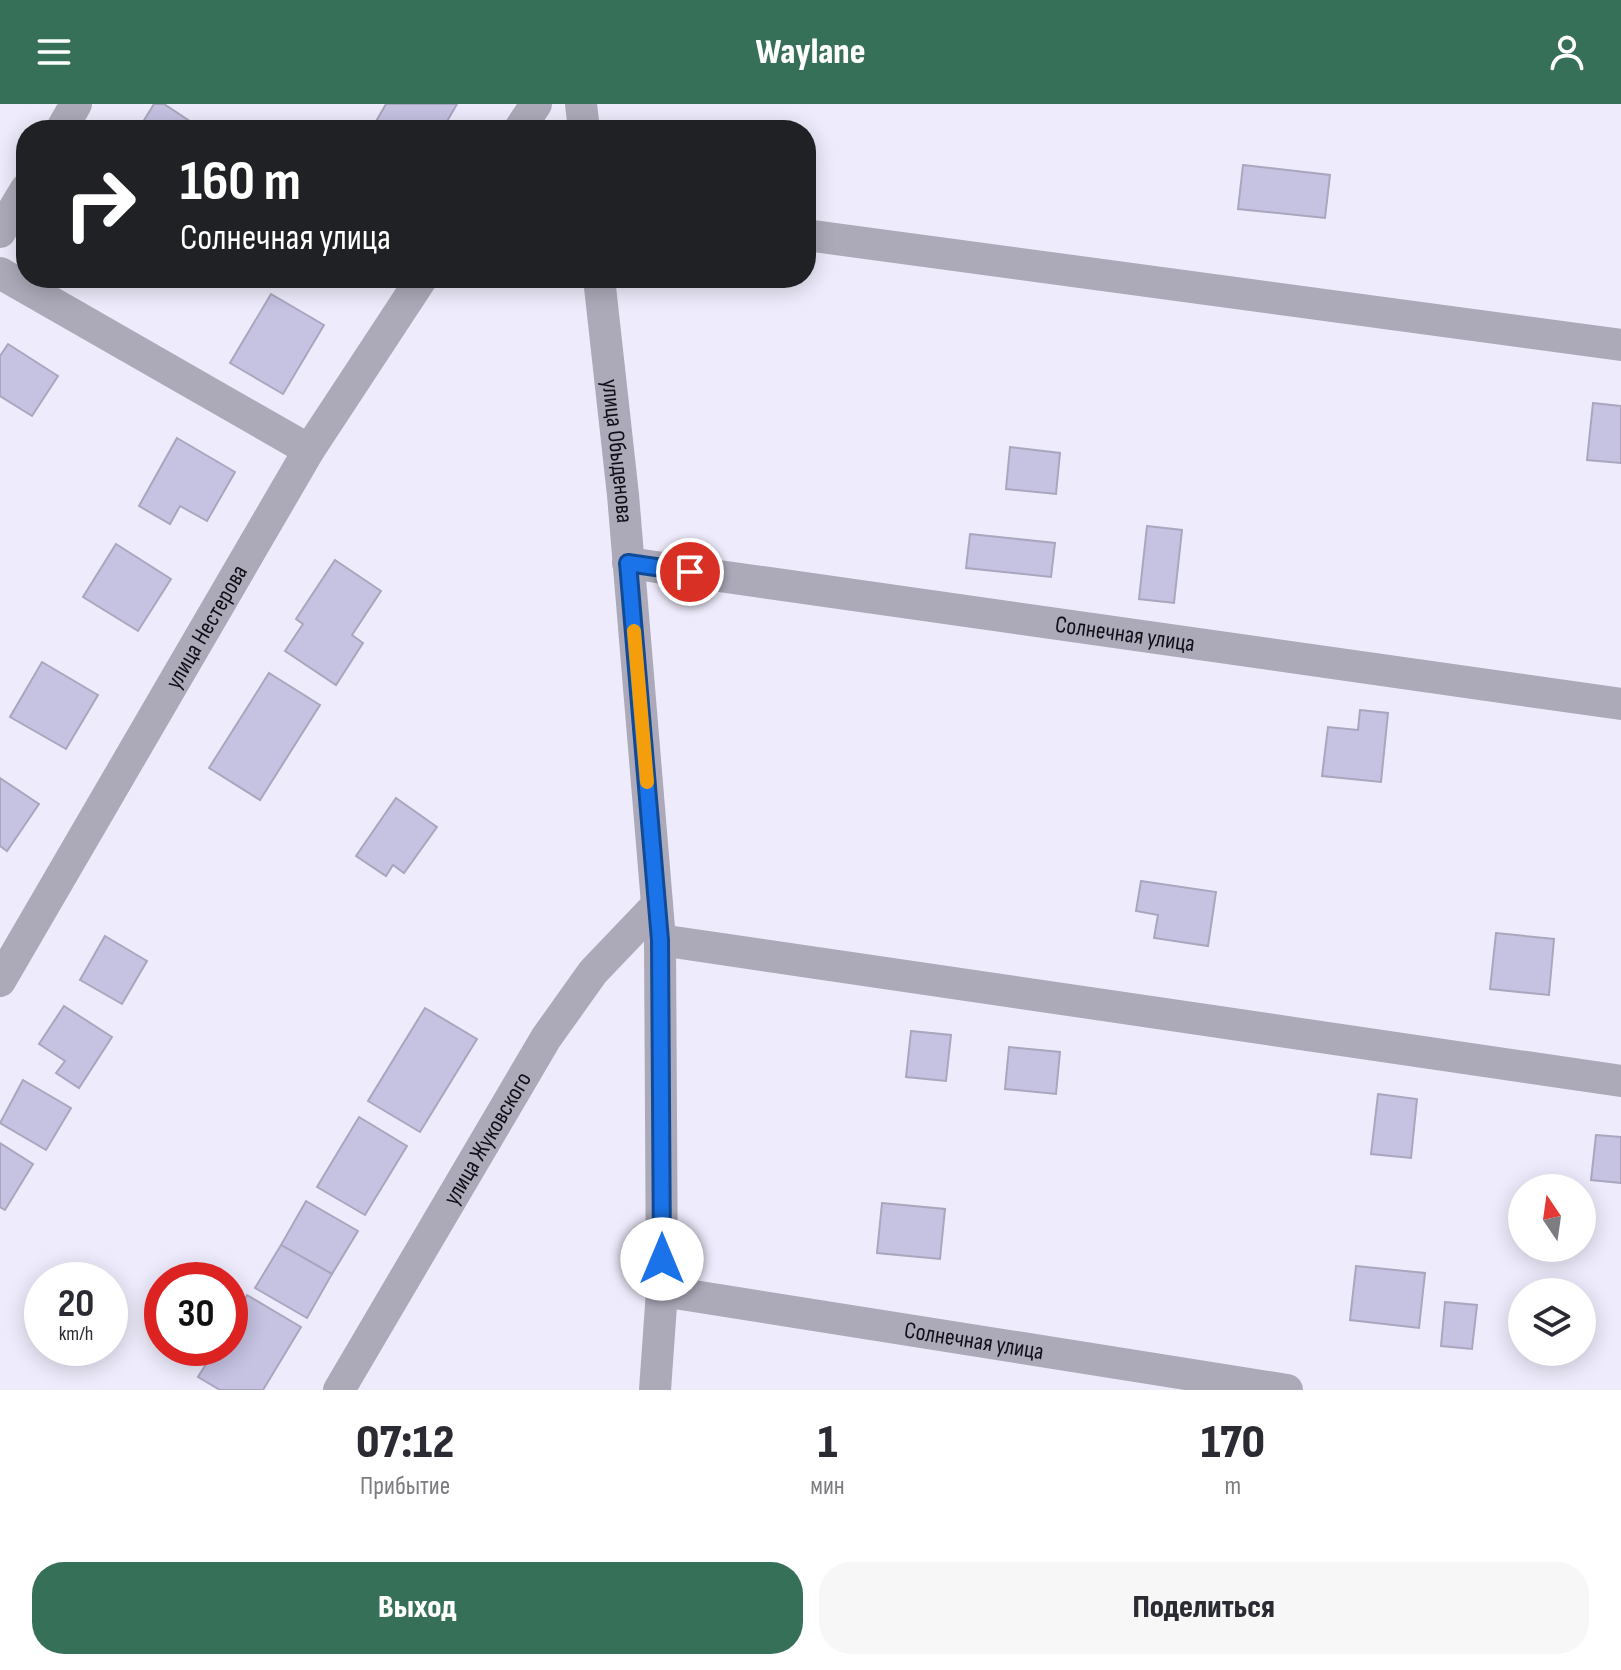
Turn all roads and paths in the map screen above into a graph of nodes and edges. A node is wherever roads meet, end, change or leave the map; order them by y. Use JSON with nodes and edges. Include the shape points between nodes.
{"nodes":[{"id":1,"x":16,"y":206,"type":"edge"},
{"id":2,"x":0,"y":232,"type":"edge"},
{"id":3,"x":816,"y":236,"type":"edge"},
{"id":4,"x":26,"y":288,"type":"edge"},
{"id":5,"x":415,"y":288,"type":"edge"},
{"id":6,"x":600,"y":288,"type":"edge"},
{"id":7,"x":1621,"y":345,"type":"edge"},
{"id":8,"x":309,"y":450,"type":"junction"},
{"id":9,"x":628,"y":563,"type":"junction"},
{"id":10,"x":1621,"y":704,"type":"edge"},
{"id":11,"x":657,"y":905,"type":"junction"},
{"id":12,"x":660,"y":940,"type":"junction"},
{"id":13,"x":0,"y":981,"type":"edge"},
{"id":14,"x":1621,"y":1081,"type":"edge"},
{"id":15,"x":662,"y":1291,"type":"junction"},
{"id":16,"x":339,"y":1390,"type":"edge"},
{"id":17,"x":655,"y":1390,"type":"edge"},
{"id":18,"x":1287,"y":1390,"type":"edge"}],
"edges":[{"from":1,"to":2,"type":"street"},
{"from":3,"to":7,"type":"street"},
{"from":4,"to":8,"type":"street"},
{"from":5,"to":8,"type":"street","name":"улица Нестерова"},
{"from":6,"to":9,"type":"street","name":"улица Обыденова"},
{"from":8,"to":13,"type":"street","name":"улица Нестерова"},
{"from":9,"to":10,"type":"street","name":"Солнечная улица"},
{"from":9,"to":11,"type":"street","name":"улица Обыденова"},
{"from":11,"to":12,"type":"street","name":"улица Обыденова"},
{"from":11,"to":16,"type":"street","name":"улица Жуковского","via":[[593,972],[546,1038]]},
{"from":12,"to":14,"type":"street"},
{"from":12,"to":15,"type":"street","name":"улица Обыденова"},
{"from":15,"to":17,"type":"street","name":"улица Обыденова"},
{"from":15,"to":18,"type":"street","name":"Солнечная улица"}]}
